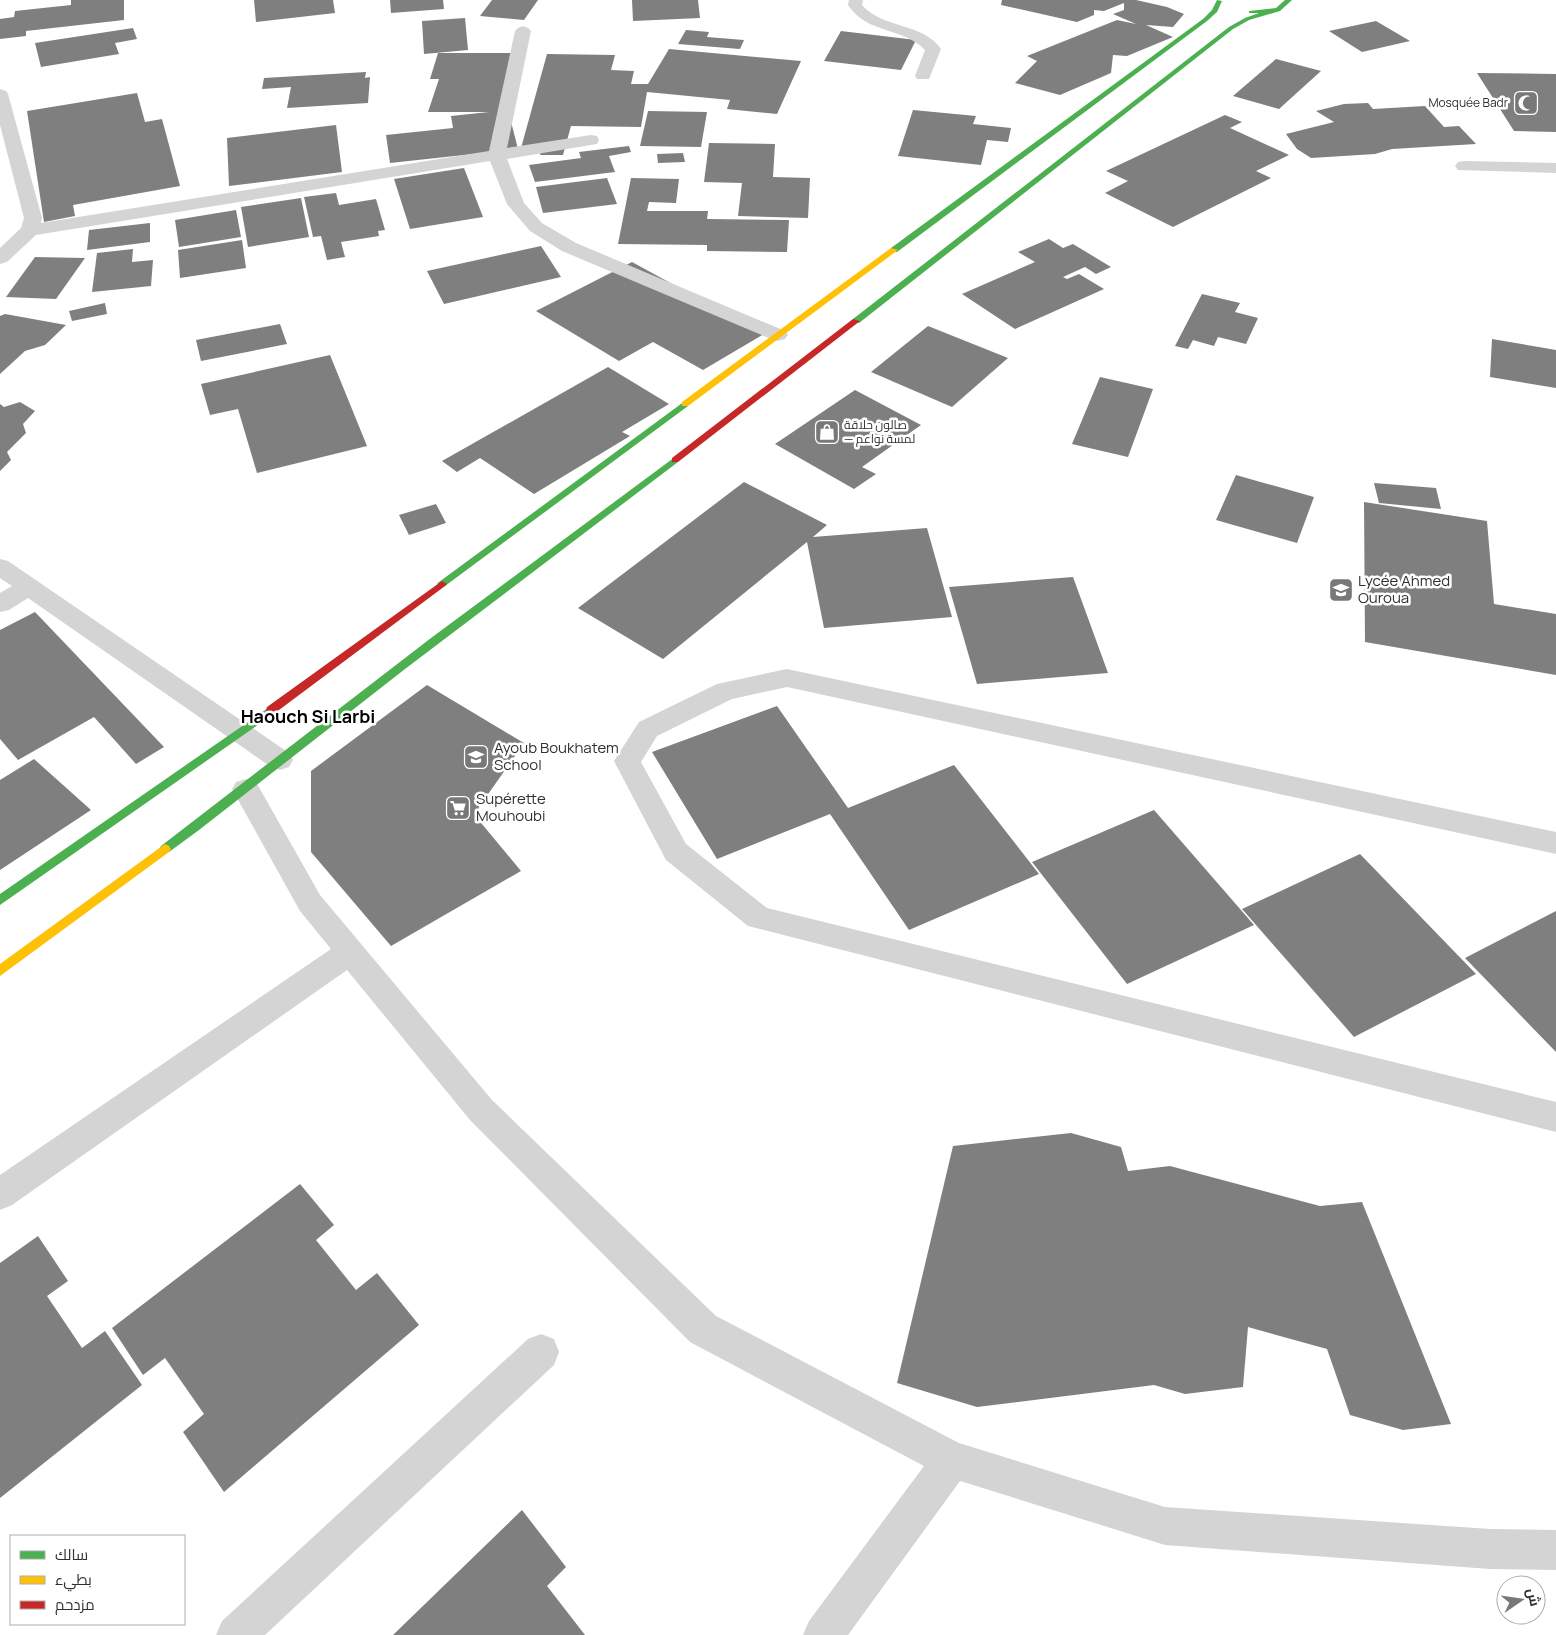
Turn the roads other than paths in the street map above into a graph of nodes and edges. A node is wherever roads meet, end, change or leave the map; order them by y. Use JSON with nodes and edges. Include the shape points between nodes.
{"nodes":[{"id":1,"x":856,"y":0,"type":"edge"},
{"id":2,"x":1289,"y":0,"type":"edge"},
{"id":3,"x":1218,"y":1,"type":"edge"},
{"id":4,"x":1270,"y":12,"type":"junction"},
{"id":5,"x":524,"y":31,"type":"dead end"},
{"id":6,"x":924,"y":76,"type":"dead end"},
{"id":7,"x":0,"y":94,"type":"edge"},
{"id":8,"x":591,"y":140,"type":"dead end"},
{"id":9,"x":497,"y":156,"type":"junction"},
{"id":10,"x":1464,"y":166,"type":"dead end"},
{"id":11,"x":1556,"y":168,"type":"edge"},
{"id":12,"x":30,"y":230,"type":"junction"},
{"id":13,"x":0,"y":258,"type":"edge"},
{"id":14,"x":778,"y":335,"type":"junction"},
{"id":15,"x":0,"y":567,"type":"edge"},
{"id":16,"x":29,"y":587,"type":"junction"},
{"id":17,"x":0,"y":604,"type":"edge"},
{"id":18,"x":241,"y":732,"type":"junction"},
{"id":19,"x":280,"y":760,"type":"junction"},
{"id":20,"x":246,"y":789,"type":"junction"},
{"id":21,"x":1556,"y":843,"type":"edge"},
{"id":22,"x":0,"y":900,"type":"edge"},
{"id":23,"x":350,"y":952,"type":"junction"},
{"id":24,"x":0,"y":971,"type":"edge"},
{"id":25,"x":1556,"y":1117,"type":"edge"},
{"id":26,"x":0,"y":1194,"type":"edge"},
{"id":27,"x":541,"y":1352,"type":"dead end"},
{"id":28,"x":952,"y":1460,"type":"junction"},
{"id":29,"x":1556,"y":1550,"type":"edge"},
{"id":30,"x":236,"y":1635,"type":"edge"},
{"id":31,"x":823,"y":1635,"type":"edge"}],
"edges":[{"from":1,"to":6,"type":"street","via":[[855,5],[861,15],[928,43],[933,49]]},
{"from":2,"to":4,"type":"street","via":[[1286,5]]},
{"from":3,"to":4,"type":"street","via":[[1236,9]]},
{"from":3,"to":14,"type":"street","via":[[1215,11],[1205,20]]},
{"from":4,"to":19,"type":"street","via":[[1247,18],[1231,28],[790,373]]},
{"from":5,"to":9,"type":"street"},
{"from":7,"to":12,"type":"street","via":[[33,218]]},
{"from":8,"to":9,"type":"street"},
{"from":9,"to":12,"type":"street"},
{"from":9,"to":14,"type":"street","via":[[516,204],[536,227],[569,247]]},
{"from":10,"to":11,"type":"street"},
{"from":12,"to":13,"type":"street"},
{"from":14,"to":18,"type":"street"},
{"from":15,"to":16,"type":"street"},
{"from":16,"to":17,"type":"street"},
{"from":16,"to":18,"type":"street"},
{"from":18,"to":19,"type":"street"},
{"from":18,"to":22,"type":"street"},
{"from":19,"to":20,"type":"street"},
{"from":20,"to":23,"type":"street","via":[[310,902]]},
{"from":20,"to":24,"type":"street"},
{"from":21,"to":25,"type":"street","via":[[787,678],[726,691],[648,729],[627,761],[676,852],[758,918]]},
{"from":23,"to":26,"type":"street"},
{"from":23,"to":28,"type":"street","via":[[481,1110],[703,1329]]},
{"from":27,"to":30,"type":"street"},
{"from":28,"to":29,"type":"street","via":[[1165,1526],[1490,1549]]},
{"from":28,"to":31,"type":"street"}]}
